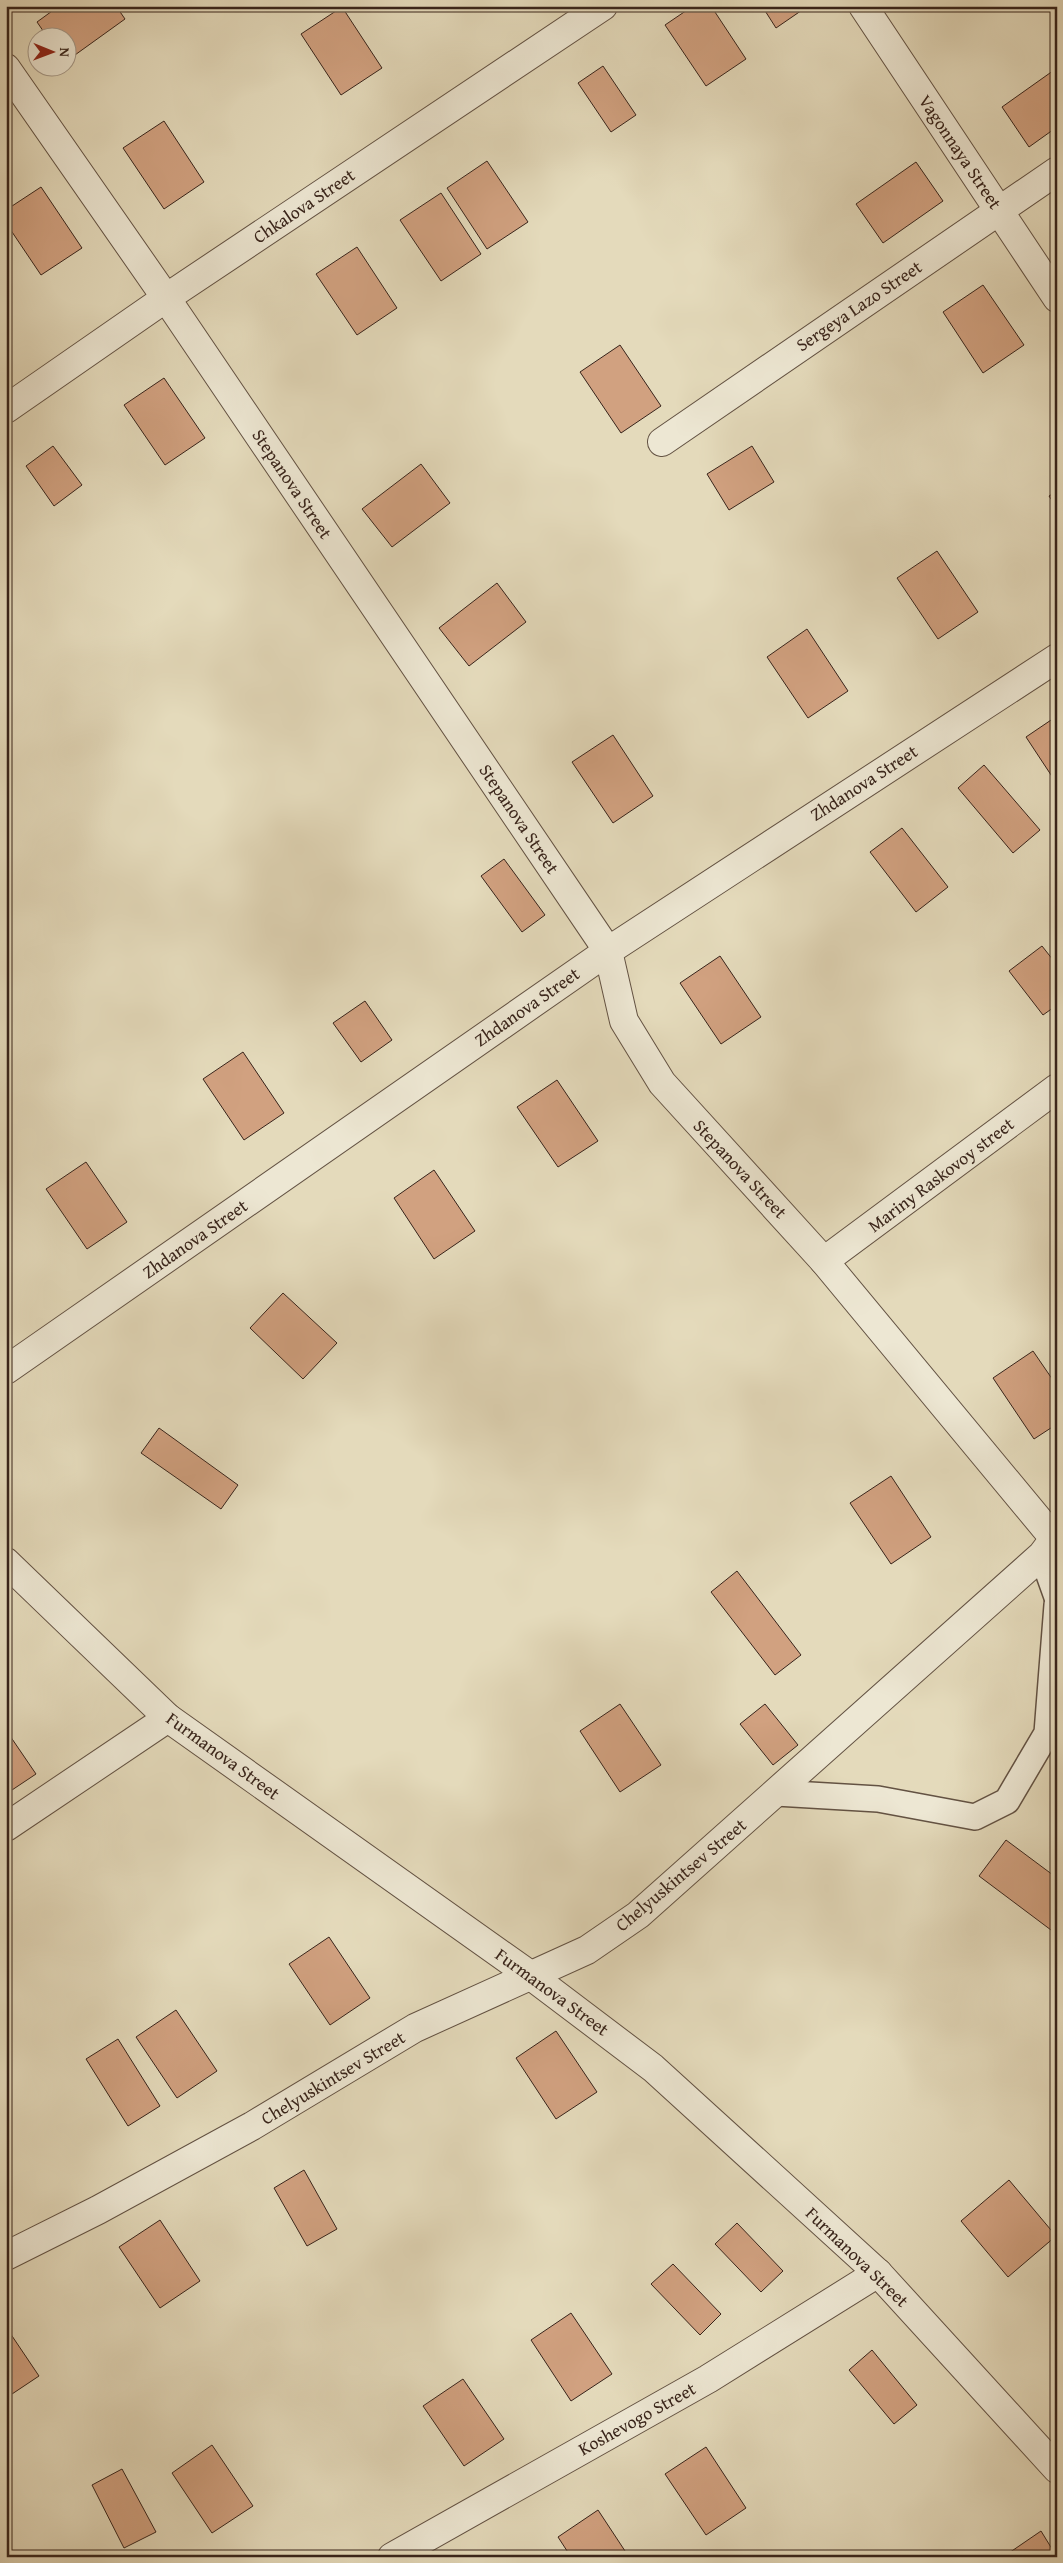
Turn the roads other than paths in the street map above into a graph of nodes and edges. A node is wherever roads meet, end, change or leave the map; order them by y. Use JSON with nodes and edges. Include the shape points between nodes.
{"nodes":[{"id":1,"x":603,"y":6,"type":"edge"},
{"id":2,"x":863,"y":6,"type":"edge"},
{"id":3,"x":6,"y":68,"type":"edge"},
{"id":4,"x":1057,"y":172,"type":"edge"},
{"id":5,"x":999,"y":210,"type":"junction"},
{"id":6,"x":166,"y":298,"type":"junction"},
{"id":7,"x":1057,"y":298,"type":"edge"},
{"id":8,"x":6,"y":409,"type":"edge"},
{"id":9,"x":662,"y":442,"type":"dead end"},
{"id":10,"x":1057,"y":658,"type":"edge"},
{"id":11,"x":608,"y":951,"type":"junction"},
{"id":12,"x":1057,"y":1088,"type":"edge"},
{"id":13,"x":824,"y":1261,"type":"junction"},
{"id":14,"x":6,"y":1370,"type":"edge"},
{"id":15,"x":1052,"y":1543,"type":"edge"},
{"id":16,"x":6,"y":1562,"type":"edge"},
{"id":17,"x":1057,"y":1597,"type":"edge"},
{"id":18,"x":1057,"y":1605,"type":"edge"},
{"id":19,"x":168,"y":1718,"type":"junction"},
{"id":20,"x":776,"y":1793,"type":"junction"},
{"id":21,"x":6,"y":1827,"type":"edge"},
{"id":22,"x":530,"y":1975,"type":"junction"},
{"id":23,"x":6,"y":2256,"type":"edge"},
{"id":24,"x":878,"y":2274,"type":"junction"},
{"id":25,"x":1057,"y":2470,"type":"edge"},
{"id":26,"x":392,"y":2557,"type":"edge"}],
"edges":[{"from":1,"to":6,"type":"street","name":"Chkalova Street"},
{"from":2,"to":5,"type":"street","name":"Vagonnaya Street"},
{"from":3,"to":6,"type":"street","name":"Stepanova Street"},
{"from":4,"to":5,"type":"street","name":"Sergeya Lazo Street"},
{"from":5,"to":7,"type":"street","name":"Vagonnaya Street"},
{"from":5,"to":9,"type":"street","name":"Sergeya Lazo Street"},
{"from":6,"to":8,"type":"street","name":"Chkalova Street"},
{"from":6,"to":11,"type":"street","name":"Stepanova Street"},
{"from":10,"to":11,"type":"street","name":"Zhdanova Street"},
{"from":11,"to":13,"type":"street","name":"Stepanova Street","via":[[624,1021],[662,1083]]},
{"from":11,"to":14,"type":"street","name":"Zhdanova Street"},
{"from":12,"to":13,"type":"street","name":"Mariny Raskovoy street"},
{"from":13,"to":15,"type":"street","name":"Stepanova Street"},
{"from":15,"to":17,"type":"lane"},
{"from":15,"to":20,"type":"street","name":"Chelyuskintsev Street"},
{"from":16,"to":19,"type":"street","name":"Furmanova Street"},
{"from":18,"to":20,"type":"lane","via":[[1047,1733],[1007,1801],[974,1817],[878,1799]]},
{"from":19,"to":21,"type":"street"},
{"from":19,"to":22,"type":"street","name":"Furmanova Street"},
{"from":20,"to":22,"type":"street","name":"Chelyuskintsev Street","via":[[638,1915],[587,1950]]},
{"from":22,"to":23,"type":"street","name":"Chelyuskintsev Street","via":[[415,2028],[252,2126]]},
{"from":22,"to":24,"type":"street","name":"Furmanova Street","via":[[653,2068]]},
{"from":24,"to":25,"type":"street","name":"Furmanova Street"},
{"from":24,"to":26,"type":"street","name":"Koshevogo Street","via":[[708,2379]]}]}
